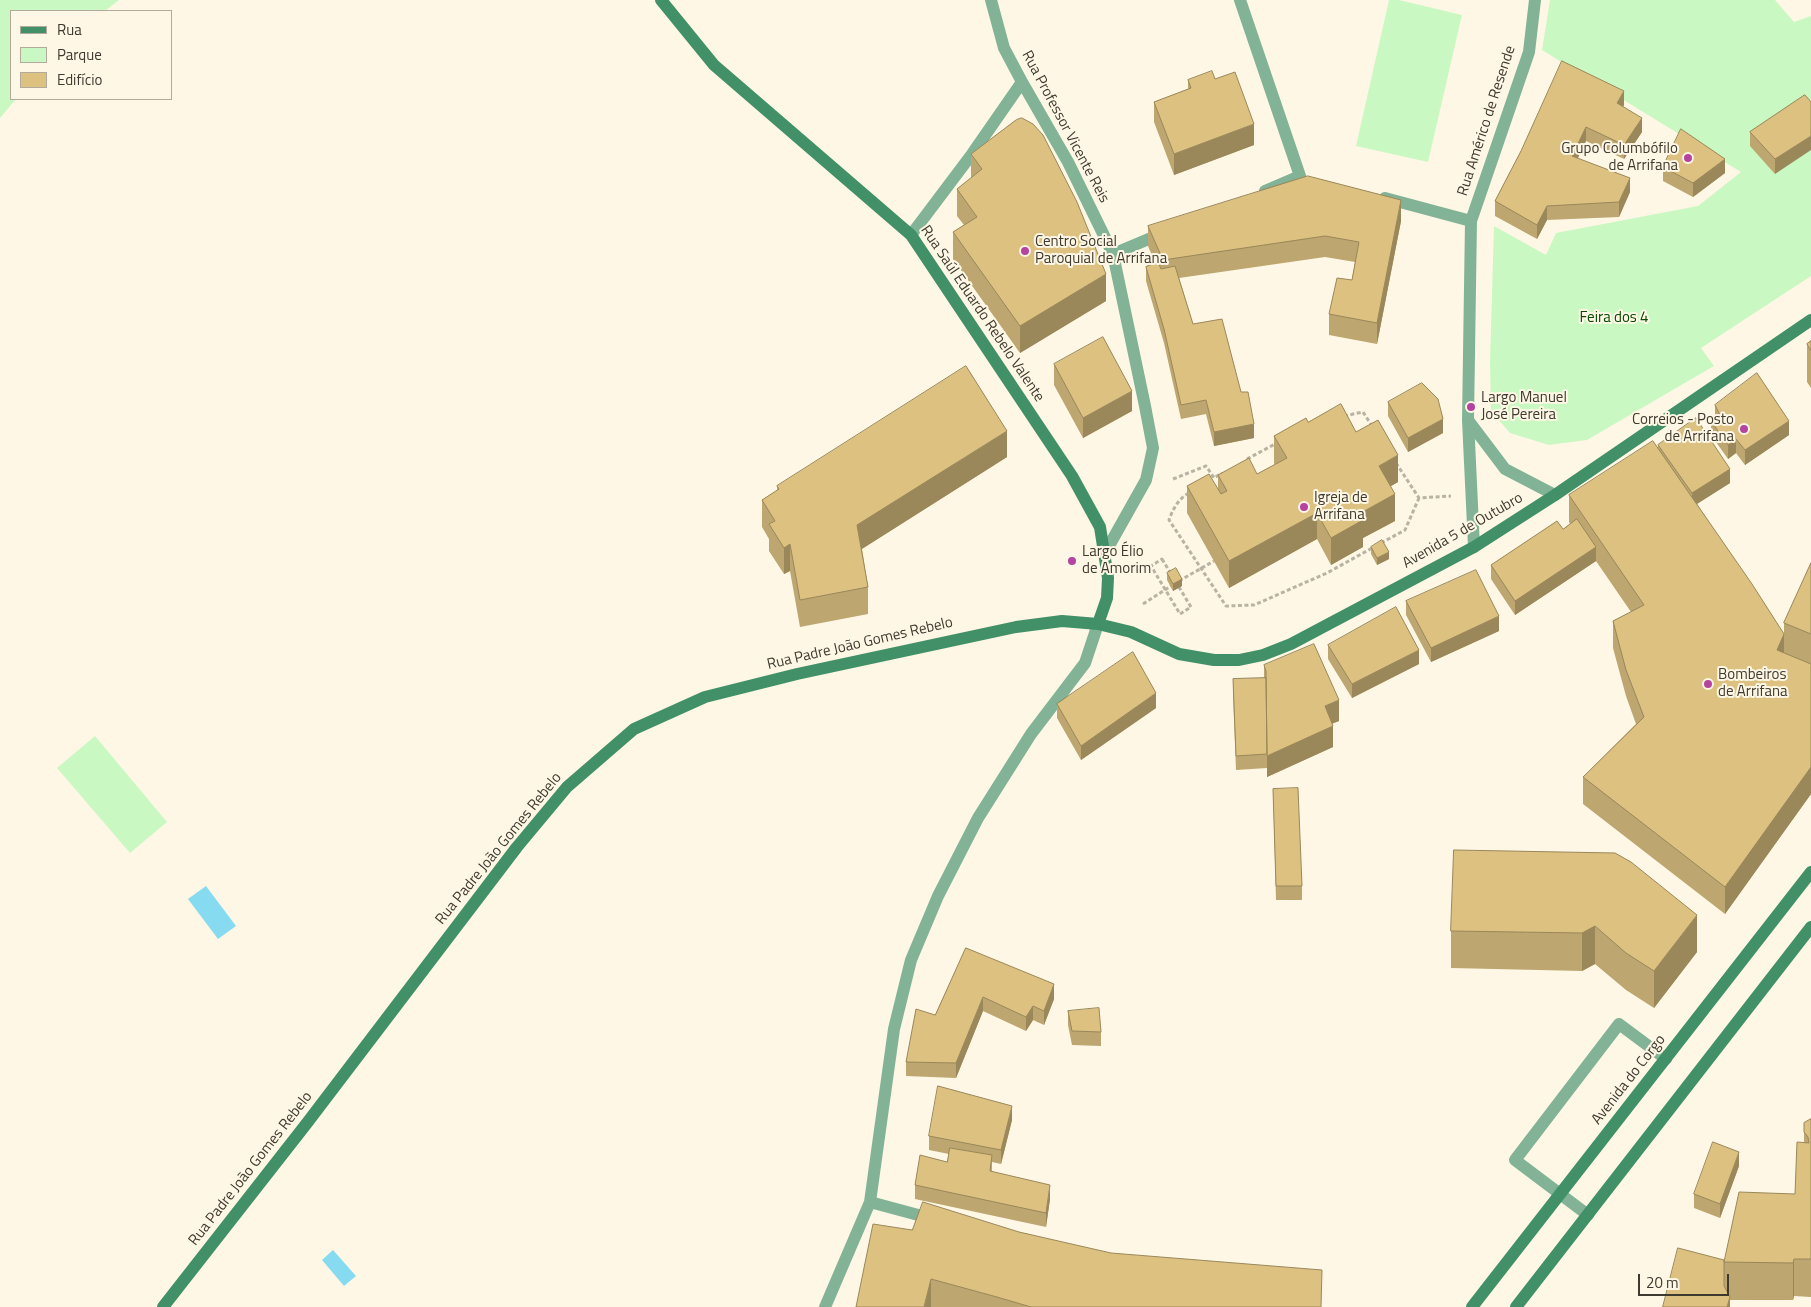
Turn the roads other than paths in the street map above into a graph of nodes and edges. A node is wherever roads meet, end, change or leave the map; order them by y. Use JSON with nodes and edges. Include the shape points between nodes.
{"nodes":[{"id":1,"x":661,"y":0,"type":"edge"},
{"id":2,"x":991,"y":0,"type":"edge"},
{"id":3,"x":1240,"y":0,"type":"edge"},
{"id":4,"x":1535,"y":0,"type":"edge"},
{"id":5,"x":1022,"y":82,"type":"junction"},
{"id":6,"x":1256,"y":195,"type":"edge"},
{"id":7,"x":1376,"y":196,"type":"edge"},
{"id":8,"x":1471,"y":221,"type":"junction"},
{"id":9,"x":1175,"y":228,"type":"edge"},
{"id":10,"x":911,"y":235,"type":"junction"},
{"id":11,"x":1113,"y":254,"type":"junction"},
{"id":12,"x":1811,"y":320,"type":"edge"},
{"id":13,"x":1468,"y":420,"type":"junction"},
{"id":14,"x":1555,"y":495,"type":"junction"},
{"id":15,"x":1474,"y":547,"type":"junction"},
{"id":16,"x":1105,"y":553,"type":"junction"},
{"id":17,"x":1098,"y":624,"type":"junction"},
{"id":18,"x":1811,"y":872,"type":"edge"},
{"id":19,"x":1811,"y":926,"type":"edge"},
{"id":20,"x":1666,"y":1059,"type":"junction"},
{"id":21,"x":1561,"y":1194,"type":"junction"},
{"id":22,"x":870,"y":1202,"type":"junction"},
{"id":23,"x":1588,"y":1215,"type":"junction"},
{"id":24,"x":946,"y":1223,"type":"edge"},
{"id":25,"x":163,"y":1307,"type":"edge"},
{"id":26,"x":825,"y":1307,"type":"edge"},
{"id":27,"x":1472,"y":1307,"type":"edge"},
{"id":28,"x":1516,"y":1307,"type":"edge"}],
"edges":[{"from":1,"to":10,"type":"main road","name":"Rua Saúl Eduardo Rebelo Valente","via":[[714,65]]},
{"from":2,"to":5,"type":"street","name":"Rua Professor Vicente Reis","via":[[1004,48]]},
{"from":3,"to":6,"type":"street","via":[[1305,177]]},
{"from":4,"to":8,"type":"street","name":"Rua Américo de Resende","via":[[1529,52]]},
{"from":5,"to":10,"type":"street"},
{"from":5,"to":11,"type":"street","name":"Rua Professor Vicente Reis","via":[[1068,162]]},
{"from":7,"to":8,"type":"street"},
{"from":8,"to":13,"type":"street"},
{"from":9,"to":11,"type":"street"},
{"from":10,"to":16,"type":"main road","name":"Rua Saúl Eduardo Rebelo Valente","via":[[1072,476],[1100,527]]},
{"from":11,"to":16,"type":"street","name":"Rua Professor Vicente Reis","via":[[1153,448],[1146,480]]},
{"from":12,"to":14,"type":"main road","name":"Avenida 5 de Outubro"},
{"from":13,"to":14,"type":"street","via":[[1505,469]]},
{"from":13,"to":15,"type":"street"},
{"from":14,"to":15,"type":"main road","name":"Avenida 5 de Outubro"},
{"from":15,"to":17,"type":"main road","name":"Avenida 5 de Outubro","via":[[1291,644],[1239,660],[1214,660],[1180,654],[1132,632]]},
{"from":16,"to":17,"type":"main road","via":[[1107,598]]},
{"from":17,"to":22,"type":"street","via":[[1085,663],[1031,734],[978,818],[938,896],[912,960],[894,1029]]},
{"from":17,"to":25,"type":"main road","name":"Rua Padre João Gomes Rebelo","via":[[1062,622],[1016,626],[797,674],[705,697],[634,729],[567,787],[548,810]]},
{"from":18,"to":20,"type":"main road","name":"Avenida do Corgo"},
{"from":19,"to":23,"type":"main road"},
{"from":20,"to":21,"type":"main road","name":"Avenida do Corgo"},
{"from":20,"to":21,"type":"street","via":[[1619,1024],[1516,1160]]},
{"from":21,"to":23,"type":"street"},
{"from":21,"to":27,"type":"main road","name":"Avenida do Corgo"},
{"from":22,"to":24,"type":"street"},
{"from":22,"to":26,"type":"street"},
{"from":23,"to":28,"type":"main road"}]}
